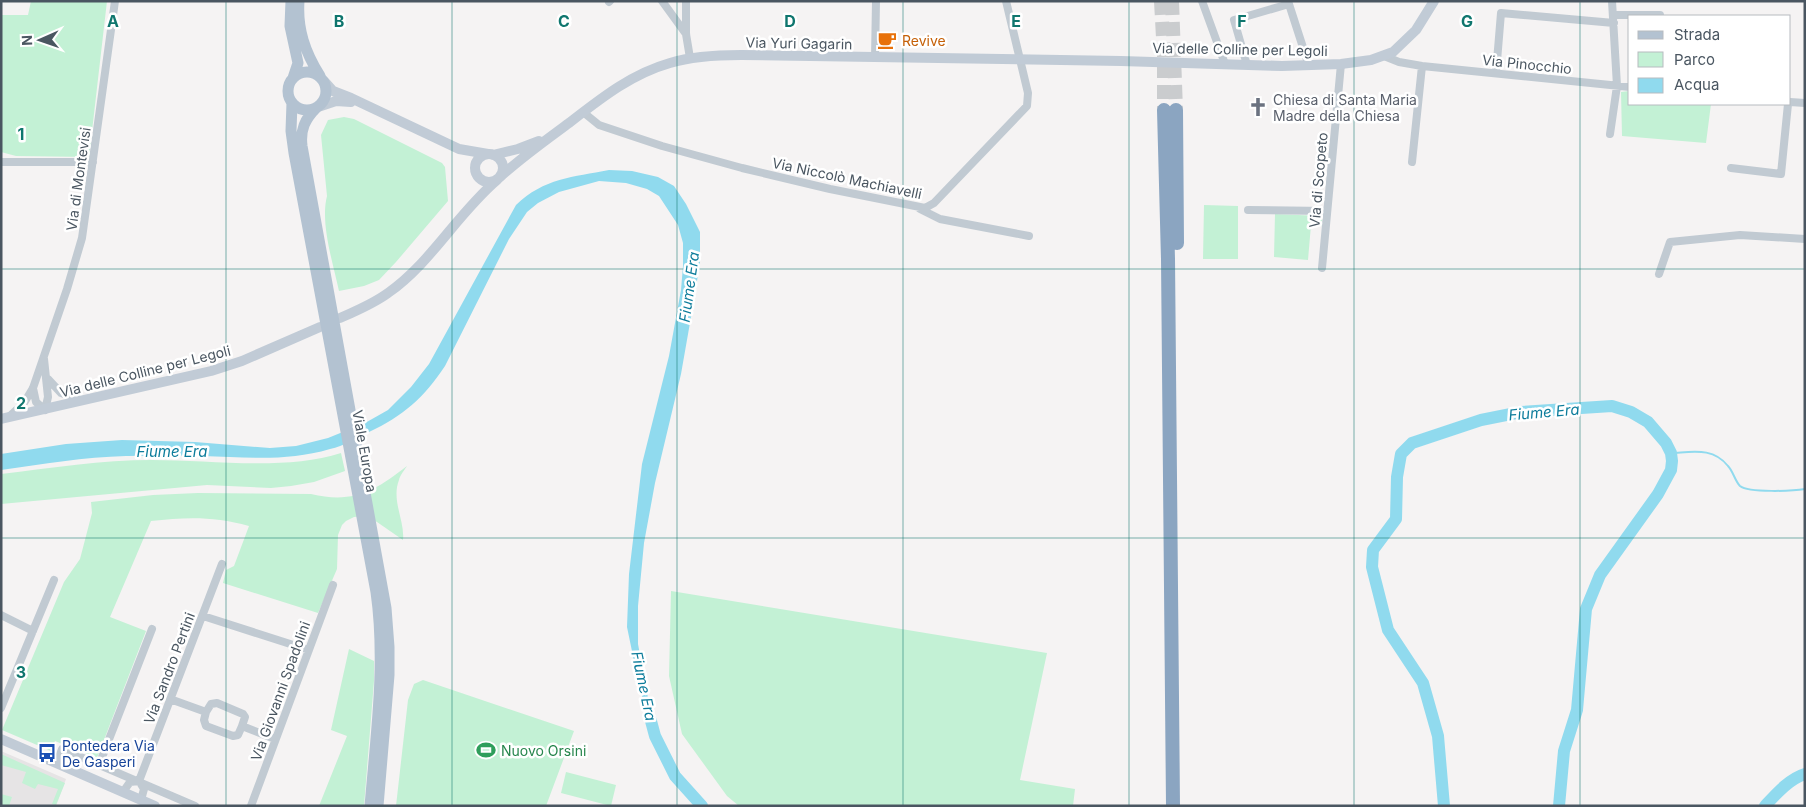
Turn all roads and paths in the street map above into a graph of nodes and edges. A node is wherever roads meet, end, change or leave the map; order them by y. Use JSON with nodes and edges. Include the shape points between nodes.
{"nodes":[{"id":1,"x":115,"y":1,"type":"edge"},
{"id":2,"x":291,"y":1,"type":"edge"},
{"id":3,"x":299,"y":1,"type":"edge"},
{"id":4,"x":662,"y":1,"type":"edge"},
{"id":5,"x":686,"y":1,"type":"edge"},
{"id":6,"x":876,"y":1,"type":"edge"},
{"id":7,"x":1006,"y":1,"type":"edge"},
{"id":8,"x":1202,"y":1,"type":"edge"},
{"id":9,"x":1434,"y":1,"type":"edge"},
{"id":10,"x":1612,"y":1,"type":"edge"},
{"id":11,"x":1288,"y":3,"type":"edge"},
{"id":12,"x":1628,"y":17,"type":"edge"},
{"id":13,"x":1614,"y":19,"type":"junction"},
{"id":14,"x":686,"y":34,"type":"junction"},
{"id":15,"x":1384,"y":56,"type":"junction"},
{"id":16,"x":690,"y":58,"type":"junction"},
{"id":17,"x":875,"y":58,"type":"junction"},
{"id":18,"x":1019,"y":60,"type":"junction"},
{"id":19,"x":1224,"y":64,"type":"junction"},
{"id":20,"x":1341,"y":64,"type":"junction"},
{"id":21,"x":1247,"y":65,"type":"junction"},
{"id":22,"x":1309,"y":66,"type":"junction"},
{"id":23,"x":1422,"y":66,"type":"junction"},
{"id":24,"x":1496,"y":73,"type":"junction"},
{"id":25,"x":293,"y":78,"type":"junction"},
{"id":26,"x":322,"y":79,"type":"junction"},
{"id":27,"x":1617,"y":86,"type":"junction"},
{"id":28,"x":1628,"y":87,"type":"edge"},
{"id":29,"x":292,"y":103,"type":"junction"},
{"id":30,"x":1791,"y":103,"type":"edge"},
{"id":31,"x":1805,"y":103,"type":"edge"},
{"id":32,"x":364,"y":105,"type":"junction"},
{"id":33,"x":1789,"y":105,"type":"edge"},
{"id":34,"x":317,"y":108,"type":"junction"},
{"id":35,"x":583,"y":112,"type":"junction"},
{"id":36,"x":554,"y":134,"type":"junction"},
{"id":37,"x":1610,"y":134,"type":"dead end"},
{"id":38,"x":459,"y":149,"type":"junction"},
{"id":39,"x":490,"y":154,"type":"junction"},
{"id":40,"x":1,"y":162,"type":"edge"},
{"id":41,"x":93,"y":162,"type":"junction"},
{"id":42,"x":1412,"y":162,"type":"dead end"},
{"id":43,"x":1731,"y":168,"type":"dead end"},
{"id":44,"x":476,"y":173,"type":"junction"},
{"id":45,"x":499,"y":179,"type":"junction"},
{"id":46,"x":305,"y":186,"type":"junction"},
{"id":47,"x":472,"y":203,"type":"junction"},
{"id":48,"x":920,"y":209,"type":"junction"},
{"id":49,"x":1248,"y":210,"type":"dead end"},
{"id":50,"x":1327,"y":212,"type":"junction"},
{"id":51,"x":1029,"y":236,"type":"dead end"},
{"id":52,"x":1805,"y":239,"type":"edge"},
{"id":53,"x":1322,"y":268,"type":"dead end"},
{"id":54,"x":1659,"y":274,"type":"dead end"},
{"id":55,"x":340,"y":318,"type":"dead end"},
{"id":56,"x":320,"y":326,"type":"dead end"},
{"id":57,"x":44,"y":355,"type":"junction"},
{"id":58,"x":46,"y":376,"type":"junction"},
{"id":59,"x":33,"y":388,"type":"junction"},
{"id":60,"x":86,"y":401,"type":"junction"},
{"id":61,"x":45,"y":410,"type":"junction"},
{"id":62,"x":5,"y":419,"type":"edge"},
{"id":63,"x":371,"y":544,"type":"junction"},
{"id":64,"x":222,"y":564,"type":"dead end"},
{"id":65,"x":54,"y":580,"type":"dead end"},
{"id":66,"x":333,"y":585,"type":"dead end"},
{"id":67,"x":1,"y":615,"type":"edge"},
{"id":68,"x":203,"y":616,"type":"junction"},
{"id":69,"x":152,"y":629,"type":"dead end"},
{"id":70,"x":33,"y":631,"type":"junction"},
{"id":71,"x":309,"y":650,"type":"junction"},
{"id":72,"x":1,"y":682,"type":"edge"},
{"id":73,"x":10,"y":687,"type":"junction"},
{"id":74,"x":170,"y":699,"type":"junction"},
{"id":75,"x":1,"y":708,"type":"edge"},
{"id":76,"x":206,"y":712,"type":"junction"},
{"id":77,"x":242,"y":726,"type":"junction"},
{"id":78,"x":275,"y":738,"type":"junction"},
{"id":79,"x":1,"y":739,"type":"edge"},
{"id":80,"x":56,"y":763,"type":"junction"},
{"id":81,"x":99,"y":765,"type":"junction"},
{"id":82,"x":139,"y":781,"type":"junction"},
{"id":83,"x":123,"y":792,"type":"junction"},
{"id":84,"x":141,"y":800,"type":"junction"},
{"id":85,"x":155,"y":806,"type":"edge"},
{"id":86,"x":195,"y":806,"type":"edge"},
{"id":87,"x":251,"y":806,"type":"edge"},
{"id":88,"x":370,"y":806,"type":"edge"},
{"id":89,"x":378,"y":806,"type":"edge"},
{"id":90,"x":1173,"y":806,"type":"edge"},
{"id":91,"x":1181,"y":806,"type":"edge"}],
"edges":[{"from":1,"to":41,"type":"street","name":"Via di Montevisi"},
{"from":2,"to":25,"type":"main road","name":"Viale Europa","via":[[290,26],[298,62]]},
{"from":3,"to":26,"type":"main road","via":[[304,44]]},
{"from":4,"to":14,"type":"street"},
{"from":5,"to":14,"type":"street"},
{"from":6,"to":17,"type":"street"},
{"from":7,"to":18,"type":"street","name":"Via Niccolò Machiavelli"},
{"from":8,"to":19,"type":"street"},
{"from":9,"to":15,"type":"street","name":"Via delle Colline per Legoli","via":[[1411,36]]},
{"from":10,"to":13,"type":"street"},
{"from":11,"to":21,"type":"street","via":[[1234,20]]},
{"from":11,"to":22,"type":"street"},
{"from":12,"to":13,"type":"street"},
{"from":13,"to":24,"type":"street","via":[[1501,13]]},
{"from":13,"to":27,"type":"street"},
{"from":14,"to":16,"type":"street"},
{"from":15,"to":20,"type":"street","name":"Via delle Colline per Legoli"},
{"from":15,"to":23,"type":"street","name":"Via Pinocchio"},
{"from":16,"to":17,"type":"street","name":"Via Yuri Gagarin","via":[[729,55]]},
{"from":16,"to":35,"type":"street","name":"Via Yuri Gagarin","via":[[632,78]]},
{"from":17,"to":18,"type":"street","name":"Via Yuri Gagarin"},
{"from":18,"to":19,"type":"street","name":"Via delle Colline per Legoli"},
{"from":18,"to":48,"type":"street","name":"Via Niccolò Machiavelli","via":[[1028,92],[1024,111],[934,203]]},
{"from":19,"to":21,"type":"street","name":"Via delle Colline per Legoli"},
{"from":20,"to":22,"type":"street","name":"Via delle Colline per Legoli"},
{"from":20,"to":50,"type":"street","name":"Via di Scopeto"},
{"from":21,"to":22,"type":"street","name":"Via delle Colline per Legoli"},
{"from":23,"to":24,"type":"street","name":"Via Pinocchio"},
{"from":23,"to":42,"type":"street"},
{"from":24,"to":27,"type":"street","name":"Via Pinocchio"},
{"from":25,"to":26,"type":"main road","via":[[312,72]]},
{"from":25,"to":29,"type":"main road","name":"Viale Europa","via":[[288,88]]},
{"from":26,"to":32,"type":"street","via":[[335,92]]},
{"from":26,"to":34,"type":"main road","name":"Viale Europa","via":[[327,94]]},
{"from":27,"to":28,"type":"street","name":"Via Pinocchio"},
{"from":27,"to":37,"type":"street"},
{"from":29,"to":34,"type":"main road","via":[[303,110]]},
{"from":29,"to":46,"type":"main road","name":"Viale Europa","via":[[292,137]]},
{"from":30,"to":31,"type":"street"},
{"from":32,"to":34,"type":"street","via":[[339,101]]},
{"from":32,"to":38,"type":"street"},
{"from":33,"to":43,"type":"street","via":[[1781,174]]},
{"from":34,"to":46,"type":"main road","name":"Viale Europa","via":[[306,120],[301,135]]},
{"from":35,"to":36,"type":"street"},
{"from":35,"to":48,"type":"street","name":"Via Niccolò Machiavelli","via":[[599,125],[662,146]]},
{"from":36,"to":39,"type":"street","via":[[518,149]]},
{"from":36,"to":45,"type":"street"},
{"from":38,"to":39,"type":"street"},
{"from":38,"to":44,"type":"street","via":[[470,159]]},
{"from":39,"to":44,"type":"street","via":[[477,162]]},
{"from":39,"to":45,"type":"street","via":[[497,156],[503,164]]},
{"from":40,"to":41,"type":"street"},
{"from":41,"to":57,"type":"street","name":"Via di Montevisi","via":[[82,238]]},
{"from":44,"to":45,"type":"street","via":[[484,182]]},
{"from":44,"to":47,"type":"street","via":[[477,187]]},
{"from":45,"to":47,"type":"street"},
{"from":46,"to":63,"type":"main road","name":"Viale Europa"},
{"from":47,"to":55,"type":"street","via":[[398,286]]},
{"from":48,"to":51,"type":"street","via":[[940,219]]},
{"from":49,"to":50,"type":"street"},
{"from":50,"to":53,"type":"street","name":"Via di Scopeto"},
{"from":52,"to":54,"type":"street","via":[[1740,235],[1670,242]]},
{"from":56,"to":60,"type":"street","name":"Via delle Colline per Legoli","via":[[223,368]]},
{"from":57,"to":58,"type":"street","name":"Via di Montevisi"},
{"from":57,"to":59,"type":"street","name":"Via di Montevisi"},
{"from":58,"to":60,"type":"street","via":[[61,393]]},
{"from":58,"to":61,"type":"street","name":"Via di Montevisi","via":[[48,400]]},
{"from":59,"to":61,"type":"street","via":[[36,402]]},
{"from":59,"to":62,"type":"street","name":"Via di Montevisi","via":[[24,403]]},
{"from":60,"to":61,"type":"street","name":"Via delle Colline per Legoli"},
{"from":61,"to":62,"type":"street","name":"Via delle Colline per Legoli"},
{"from":63,"to":88,"type":"main road","name":"Viale Europa","via":[[381,654]]},
{"from":63,"to":89,"type":"main road","name":"Viale Europa","via":[[386,608],[389,647]]},
{"from":64,"to":68,"type":"street","name":"Via Sandro Pertini"},
{"from":65,"to":70,"type":"street"},
{"from":66,"to":71,"type":"street","name":"Via Giovanni Spadolini"},
{"from":67,"to":70,"type":"street"},
{"from":68,"to":71,"type":"street"},
{"from":68,"to":74,"type":"street","name":"Via Sandro Pertini"},
{"from":69,"to":81,"type":"street"},
{"from":70,"to":73,"type":"street"},
{"from":71,"to":78,"type":"street","name":"Via Giovanni Spadolini"},
{"from":72,"to":73,"type":"street"},
{"from":73,"to":75,"type":"street"},
{"from":74,"to":76,"type":"street"},
{"from":74,"to":82,"type":"street","name":"Via Sandro Pertini"},
{"from":76,"to":77,"type":"street","via":[[211,704],[217,703],[242,713],[245,717]]},
{"from":76,"to":77,"type":"street","via":[[206,726],[234,736]]},
{"from":77,"to":78,"type":"street"},
{"from":78,"to":87,"type":"street","name":"Via Giovanni Spadolini"},
{"from":79,"to":80,"type":"street"},
{"from":80,"to":81,"type":"street","via":[[62,749]]},
{"from":80,"to":83,"type":"street"},
{"from":81,"to":82,"type":"street"},
{"from":82,"to":83,"type":"street","via":[[130,782]]},
{"from":82,"to":84,"type":"street","via":[[144,789]]},
{"from":82,"to":86,"type":"street"},
{"from":83,"to":84,"type":"street"},
{"from":84,"to":85,"type":"street"},
{"from":90,"to":91,"type":"highway","via":[[1168,278],[1170,110]]}]}
